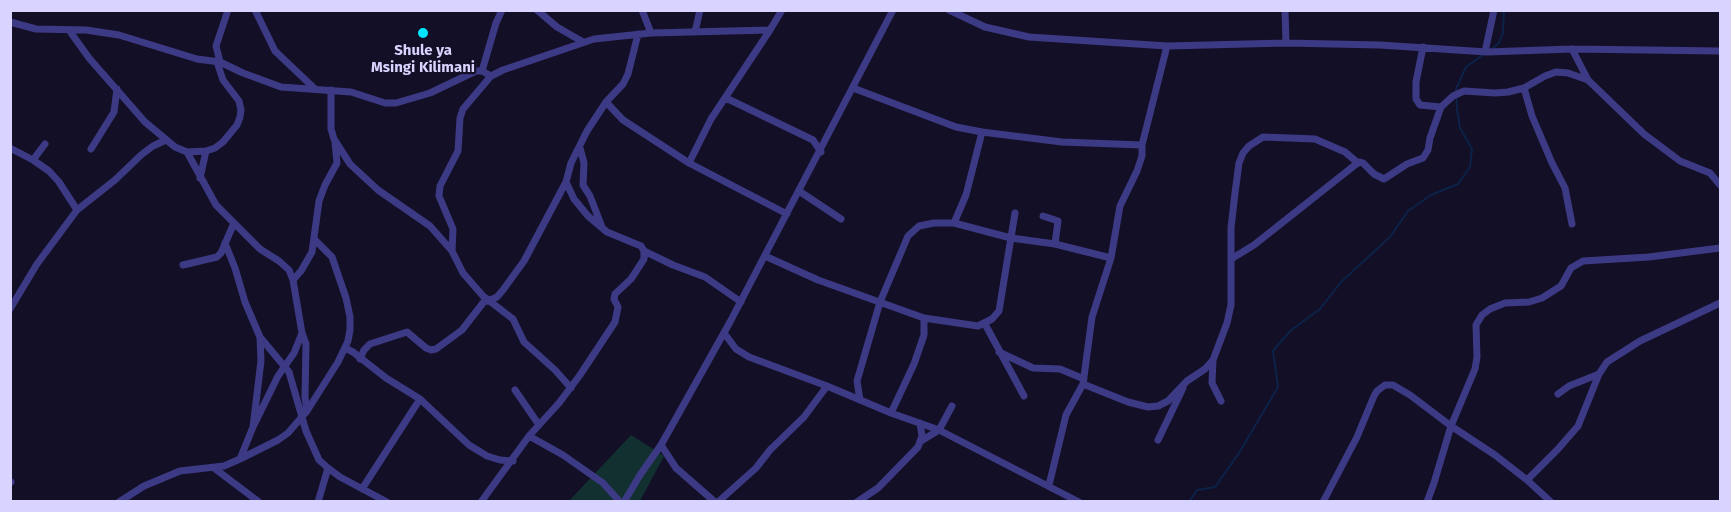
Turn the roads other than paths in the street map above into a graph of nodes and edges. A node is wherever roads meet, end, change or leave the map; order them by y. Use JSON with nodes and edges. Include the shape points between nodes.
{"nodes":[{"id":1,"x":228,"y":10,"type":"edge"},
{"id":2,"x":255,"y":10,"type":"edge"},
{"id":3,"x":502,"y":10,"type":"edge"},
{"id":4,"x":537,"y":10,"type":"edge"},
{"id":5,"x":700,"y":10,"type":"edge"},
{"id":6,"x":782,"y":10,"type":"edge"},
{"id":7,"x":893,"y":10,"type":"edge"},
{"id":8,"x":949,"y":10,"type":"edge"},
{"id":9,"x":972,"y":10,"type":"edge"},
{"id":10,"x":1285,"y":10,"type":"edge"},
{"id":11,"x":1494,"y":10,"type":"edge"},
{"id":12,"x":642,"y":11,"type":"edge"},
{"id":13,"x":964,"y":18,"type":"junction"},
{"id":14,"x":10,"y":22,"type":"edge"},
{"id":15,"x":69,"y":30,"type":"junction"},
{"id":16,"x":770,"y":30,"type":"junction"},
{"id":17,"x":695,"y":32,"type":"junction"},
{"id":18,"x":651,"y":33,"type":"junction"},
{"id":19,"x":638,"y":34,"type":"junction"},
{"id":20,"x":584,"y":42,"type":"junction"},
{"id":21,"x":1286,"y":43,"type":"junction"},
{"id":22,"x":1167,"y":46,"type":"junction"},
{"id":23,"x":1423,"y":47,"type":"junction"},
{"id":24,"x":1572,"y":49,"type":"junction"},
{"id":25,"x":1720,"y":51,"type":"edge"},
{"id":26,"x":1483,"y":52,"type":"junction"},
{"id":27,"x":218,"y":62,"type":"junction"},
{"id":28,"x":482,"y":71,"type":"junction"},
{"id":29,"x":490,"y":76,"type":"junction"},
{"id":30,"x":1588,"y":80,"type":"junction"},
{"id":31,"x":117,"y":88,"type":"junction"},
{"id":32,"x":314,"y":88,"type":"junction"},
{"id":33,"x":852,"y":88,"type":"junction"},
{"id":34,"x":1524,"y":88,"type":"junction"},
{"id":35,"x":331,"y":90,"type":"junction"},
{"id":36,"x":726,"y":98,"type":"junction"},
{"id":37,"x":606,"y":102,"type":"junction"},
{"id":38,"x":1441,"y":107,"type":"junction"},
{"id":39,"x":982,"y":132,"type":"junction"},
{"id":40,"x":334,"y":139,"type":"junction"},
{"id":41,"x":166,"y":140,"type":"junction"},
{"id":42,"x":45,"y":144,"type":"dead end"},
{"id":43,"x":1142,"y":145,"type":"junction"},
{"id":44,"x":10,"y":148,"type":"edge"},
{"id":45,"x":580,"y":148,"type":"junction"},
{"id":46,"x":91,"y":149,"type":"dead end"},
{"id":47,"x":187,"y":152,"type":"junction"},
{"id":48,"x":206,"y":152,"type":"junction"},
{"id":49,"x":821,"y":152,"type":"junction"},
{"id":50,"x":33,"y":160,"type":"junction"},
{"id":51,"x":689,"y":163,"type":"junction"},
{"id":52,"x":1358,"y":163,"type":"junction"},
{"id":53,"x":200,"y":179,"type":"junction"},
{"id":54,"x":566,"y":182,"type":"junction"},
{"id":55,"x":1720,"y":185,"type":"edge"},
{"id":56,"x":799,"y":191,"type":"junction"},
{"id":57,"x":77,"y":210,"type":"junction"},
{"id":58,"x":1015,"y":213,"type":"dead end"},
{"id":59,"x":787,"y":214,"type":"junction"},
{"id":60,"x":1043,"y":216,"type":"dead end"},
{"id":61,"x":841,"y":219,"type":"dead end"},
{"id":62,"x":234,"y":223,"type":"junction"},
{"id":63,"x":954,"y":223,"type":"junction"},
{"id":64,"x":1572,"y":224,"type":"dead end"},
{"id":65,"x":602,"y":229,"type":"junction"},
{"id":66,"x":1011,"y":238,"type":"junction"},
{"id":67,"x":314,"y":239,"type":"junction"},
{"id":68,"x":225,"y":243,"type":"junction"},
{"id":69,"x":1055,"y":243,"type":"junction"},
{"id":70,"x":1720,"y":248,"type":"edge"},
{"id":71,"x":452,"y":251,"type":"junction"},
{"id":72,"x":644,"y":251,"type":"junction"},
{"id":73,"x":765,"y":256,"type":"junction"},
{"id":74,"x":1111,"y":258,"type":"junction"},
{"id":75,"x":1232,"y":259,"type":"junction"},
{"id":76,"x":183,"y":265,"type":"dead end"},
{"id":77,"x":293,"y":280,"type":"junction"},
{"id":78,"x":487,"y":300,"type":"junction"},
{"id":79,"x":741,"y":302,"type":"junction"},
{"id":80,"x":880,"y":302,"type":"junction"},
{"id":81,"x":1720,"y":303,"type":"edge"},
{"id":82,"x":10,"y":309,"type":"edge"},
{"id":83,"x":924,"y":318,"type":"junction"},
{"id":84,"x":985,"y":324,"type":"junction"},
{"id":85,"x":302,"y":333,"type":"junction"},
{"id":86,"x":724,"y":333,"type":"junction"},
{"id":87,"x":260,"y":337,"type":"junction"},
{"id":88,"x":345,"y":348,"type":"junction"},
{"id":89,"x":999,"y":352,"type":"junction"},
{"id":90,"x":360,"y":359,"type":"junction"},
{"id":91,"x":1213,"y":360,"type":"junction"},
{"id":92,"x":284,"y":366,"type":"junction"},
{"id":93,"x":1599,"y":374,"type":"junction"},
{"id":94,"x":1187,"y":381,"type":"junction"},
{"id":95,"x":1083,"y":382,"type":"junction"},
{"id":96,"x":827,"y":386,"type":"junction"},
{"id":97,"x":571,"y":387,"type":"junction"},
{"id":98,"x":515,"y":390,"type":"dead end"},
{"id":99,"x":1558,"y":394,"type":"dead end"},
{"id":100,"x":1024,"y":396,"type":"dead end"},
{"id":101,"x":420,"y":399,"type":"junction"},
{"id":102,"x":860,"y":400,"type":"junction"},
{"id":103,"x":1221,"y":401,"type":"dead end"},
{"id":104,"x":952,"y":406,"type":"dead end"},
{"id":105,"x":307,"y":411,"type":"junction"},
{"id":106,"x":891,"y":413,"type":"junction"},
{"id":107,"x":301,"y":417,"type":"junction"},
{"id":108,"x":920,"y":423,"type":"junction"},
{"id":109,"x":540,"y":424,"type":"junction"},
{"id":110,"x":1451,"y":426,"type":"junction"},
{"id":111,"x":253,"y":427,"type":"junction"},
{"id":112,"x":939,"y":430,"type":"junction"},
{"id":113,"x":529,"y":436,"type":"junction"},
{"id":114,"x":1158,"y":440,"type":"dead end"},
{"id":115,"x":921,"y":441,"type":"junction"},
{"id":116,"x":662,"y":445,"type":"junction"},
{"id":117,"x":240,"y":459,"type":"junction"},
{"id":118,"x":513,"y":461,"type":"junction"},
{"id":119,"x":213,"y":468,"type":"junction"},
{"id":120,"x":328,"y":468,"type":"junction"},
{"id":121,"x":1527,"y":480,"type":"junction"},
{"id":122,"x":1049,"y":485,"type":"junction"},
{"id":123,"x":362,"y":489,"type":"junction"},
{"id":124,"x":119,"y":501,"type":"edge"},
{"id":125,"x":259,"y":501,"type":"edge"},
{"id":126,"x":318,"y":501,"type":"edge"},
{"id":127,"x":387,"y":501,"type":"edge"},
{"id":128,"x":481,"y":501,"type":"edge"},
{"id":129,"x":622,"y":501,"type":"edge"},
{"id":130,"x":716,"y":501,"type":"edge"},
{"id":131,"x":857,"y":501,"type":"edge"},
{"id":132,"x":1079,"y":501,"type":"edge"},
{"id":133,"x":1323,"y":501,"type":"edge"},
{"id":134,"x":1427,"y":501,"type":"edge"},
{"id":135,"x":1551,"y":501,"type":"edge"}],
"edges":[{"from":1,"to":27,"type":"street","via":[[216,46]]},
{"from":2,"to":32,"type":"street","via":[[274,51]]},
{"from":3,"to":28,"type":"street"},
{"from":4,"to":20,"type":"street"},
{"from":5,"to":17,"type":"street"},
{"from":6,"to":16,"type":"street"},
{"from":7,"to":33,"type":"street"},
{"from":8,"to":13,"type":"street"},
{"from":9,"to":13,"type":"street"},
{"from":10,"to":21,"type":"street"},
{"from":11,"to":26,"type":"street"},
{"from":12,"to":18,"type":"street"},
{"from":13,"to":22,"type":"street","via":[[1029,37]]},
{"from":14,"to":15,"type":"street","via":[[36,29]]},
{"from":15,"to":27,"type":"street","via":[[119,35]]},
{"from":15,"to":31,"type":"street"},
{"from":16,"to":17,"type":"street"},
{"from":16,"to":36,"type":"street"},
{"from":17,"to":18,"type":"street"},
{"from":18,"to":19,"type":"street"},
{"from":19,"to":20,"type":"street"},
{"from":19,"to":37,"type":"street","via":[[628,74]]},
{"from":20,"to":29,"type":"street"},
{"from":21,"to":22,"type":"street"},
{"from":21,"to":23,"type":"street"},
{"from":22,"to":43,"type":"street"},
{"from":23,"to":26,"type":"street"},
{"from":23,"to":38,"type":"street","via":[[1416,99],[1420,105]]},
{"from":24,"to":25,"type":"street"},
{"from":24,"to":26,"type":"street"},
{"from":24,"to":30,"type":"street"},
{"from":27,"to":32,"type":"street","via":[[281,87]]},
{"from":27,"to":48,"type":"street","via":[[241,110],[237,125],[223,142]]},
{"from":28,"to":29,"type":"street"},
{"from":28,"to":35,"type":"street","via":[[396,103]]},
{"from":29,"to":71,"type":"street","via":[[463,109],[458,151],[440,186],[439,196],[453,229]]},
{"from":30,"to":34,"type":"street","via":[[1556,72]]},
{"from":30,"to":55,"type":"street","via":[[1644,134],[1680,160],[1710,173]]},
{"from":31,"to":41,"type":"street"},
{"from":31,"to":46,"type":"street","via":[[112,117]]},
{"from":32,"to":35,"type":"street"},
{"from":33,"to":39,"type":"street","via":[[956,127]]},
{"from":33,"to":49,"type":"street"},
{"from":34,"to":38,"type":"street","via":[[1501,93],[1464,91]]},
{"from":34,"to":64,"type":"street","via":[[1532,116],[1565,188]]},
{"from":35,"to":40,"type":"street","via":[[330,123]]},
{"from":36,"to":49,"type":"street","via":[[815,141]]},
{"from":36,"to":51,"type":"street"},
{"from":37,"to":45,"type":"street"},
{"from":37,"to":51,"type":"street","via":[[622,120]]},
{"from":38,"to":52,"type":"street","via":[[1423,158],[1384,179]]},
{"from":39,"to":43,"type":"street","via":[[1062,142]]},
{"from":39,"to":63,"type":"street","via":[[966,195]]},
{"from":40,"to":67,"type":"street","via":[[337,163],[319,201]]},
{"from":40,"to":71,"type":"street","via":[[364,179],[430,226]]},
{"from":41,"to":47,"type":"street"},
{"from":41,"to":57,"type":"street","via":[[141,155]]},
{"from":42,"to":50,"type":"street"},
{"from":43,"to":74,"type":"street","via":[[1137,171],[1119,206]]},
{"from":44,"to":50,"type":"street"},
{"from":45,"to":54,"type":"street"},
{"from":45,"to":65,"type":"street","via":[[583,185]]},
{"from":47,"to":48,"type":"street"},
{"from":47,"to":53,"type":"street"},
{"from":48,"to":53,"type":"street"},
{"from":49,"to":56,"type":"street"},
{"from":50,"to":57,"type":"street","via":[[59,182]]},
{"from":51,"to":59,"type":"street"},
{"from":52,"to":75,"type":"street"},
{"from":52,"to":75,"type":"street","via":[[1345,152],[1315,139],[1263,137],[1249,146],[1239,163],[1231,228]]},
{"from":53,"to":62,"type":"street","via":[[216,205]]},
{"from":54,"to":65,"type":"street","via":[[574,199]]},
{"from":54,"to":78,"type":"street","via":[[524,261],[497,297]]},
{"from":56,"to":59,"type":"street"},
{"from":56,"to":61,"type":"street"},
{"from":57,"to":82,"type":"street"},
{"from":58,"to":66,"type":"street"},
{"from":59,"to":73,"type":"street"},
{"from":60,"to":69,"type":"street","via":[[1058,221]]},
{"from":62,"to":68,"type":"street"},
{"from":62,"to":77,"type":"street","via":[[289,270]]},
{"from":63,"to":66,"type":"street"},
{"from":63,"to":80,"type":"street","via":[[927,224],[910,233]]},
{"from":65,"to":72,"type":"street","via":[[635,242]]},
{"from":66,"to":69,"type":"street"},
{"from":66,"to":84,"type":"street","via":[[999,311]]},
{"from":67,"to":77,"type":"street","via":[[312,252]]},
{"from":67,"to":88,"type":"street","via":[[332,257],[346,298],[350,324]]},
{"from":68,"to":76,"type":"street","via":[[215,258]]},
{"from":68,"to":87,"type":"street"},
{"from":69,"to":74,"type":"street"},
{"from":70,"to":110,"type":"street","via":[[1583,261],[1571,268],[1557,290],[1537,301],[1505,303],[1490,309],[1476,325],[1475,369]]},
{"from":71,"to":78,"type":"street","via":[[464,273]]},
{"from":72,"to":79,"type":"street","via":[[705,277]]},
{"from":72,"to":97,"type":"street","via":[[638,270],[615,294],[615,322]]},
{"from":73,"to":79,"type":"street"},
{"from":73,"to":80,"type":"street"},
{"from":74,"to":95,"type":"street","via":[[1092,317]]},
{"from":75,"to":91,"type":"street","via":[[1227,323]]},
{"from":77,"to":85,"type":"street"},
{"from":78,"to":90,"type":"street","via":[[462,330],[436,349],[426,348],[407,332],[369,344]]},
{"from":78,"to":97,"type":"street","via":[[513,319],[524,342]]},
{"from":79,"to":86,"type":"street"},
{"from":80,"to":83,"type":"street"},
{"from":80,"to":102,"type":"street","via":[[857,381]]},
{"from":81,"to":93,"type":"street","via":[[1619,353]]},
{"from":83,"to":84,"type":"street"},
{"from":83,"to":106,"type":"street","via":[[918,355]]},
{"from":84,"to":89,"type":"street"},
{"from":85,"to":92,"type":"street"},
{"from":85,"to":105,"type":"street","via":[[306,344]]},
{"from":86,"to":96,"type":"street","via":[[736,349],[750,357]]},
{"from":86,"to":116,"type":"street"},
{"from":87,"to":92,"type":"street"},
{"from":87,"to":111,"type":"street"},
{"from":88,"to":90,"type":"street"},
{"from":88,"to":105,"type":"street"},
{"from":89,"to":95,"type":"street","via":[[1032,368],[1060,369]]},
{"from":89,"to":100,"type":"street"},
{"from":90,"to":101,"type":"street"},
{"from":91,"to":94,"type":"street"},
{"from":91,"to":103,"type":"street","via":[[1212,383]]},
{"from":92,"to":107,"type":"street","via":[[292,379]]},
{"from":92,"to":111,"type":"street"},
{"from":93,"to":99,"type":"street"},
{"from":93,"to":121,"type":"street","via":[[1578,426]]},
{"from":94,"to":95,"type":"street","via":[[1168,401],[1148,407]]},
{"from":94,"to":114,"type":"street"},
{"from":95,"to":122,"type":"street","via":[[1066,415]]},
{"from":96,"to":102,"type":"street"},
{"from":96,"to":130,"type":"street","via":[[756,468]]},
{"from":97,"to":109,"type":"street"},
{"from":98,"to":109,"type":"street"},
{"from":101,"to":118,"type":"street","via":[[469,445],[487,456]]},
{"from":101,"to":123,"type":"street"},
{"from":102,"to":106,"type":"street"},
{"from":104,"to":112,"type":"street"},
{"from":105,"to":107,"type":"street"},
{"from":106,"to":108,"type":"street"},
{"from":107,"to":117,"type":"street","via":[[278,440]]},
{"from":107,"to":120,"type":"street","via":[[319,460]]},
{"from":108,"to":112,"type":"street"},
{"from":108,"to":115,"type":"street"},
{"from":109,"to":113,"type":"street"},
{"from":110,"to":121,"type":"street"},
{"from":110,"to":133,"type":"street","via":[[1410,395],[1385,385],[1377,390]]},
{"from":110,"to":134,"type":"street"},
{"from":111,"to":117,"type":"street"},
{"from":112,"to":115,"type":"street"},
{"from":112,"to":122,"type":"street"},
{"from":113,"to":118,"type":"street"},
{"from":113,"to":129,"type":"street","via":[[603,483]]},
{"from":115,"to":131,"type":"street","via":[[878,488]]},
{"from":116,"to":129,"type":"street"},
{"from":116,"to":130,"type":"street","via":[[676,468]]},
{"from":117,"to":119,"type":"street"},
{"from":118,"to":128,"type":"street"},
{"from":119,"to":124,"type":"street","via":[[180,471]]},
{"from":119,"to":125,"type":"street"},
{"from":120,"to":123,"type":"street"},
{"from":120,"to":126,"type":"street"},
{"from":121,"to":135,"type":"street"},
{"from":122,"to":132,"type":"street"},
{"from":123,"to":127,"type":"street"}]}
